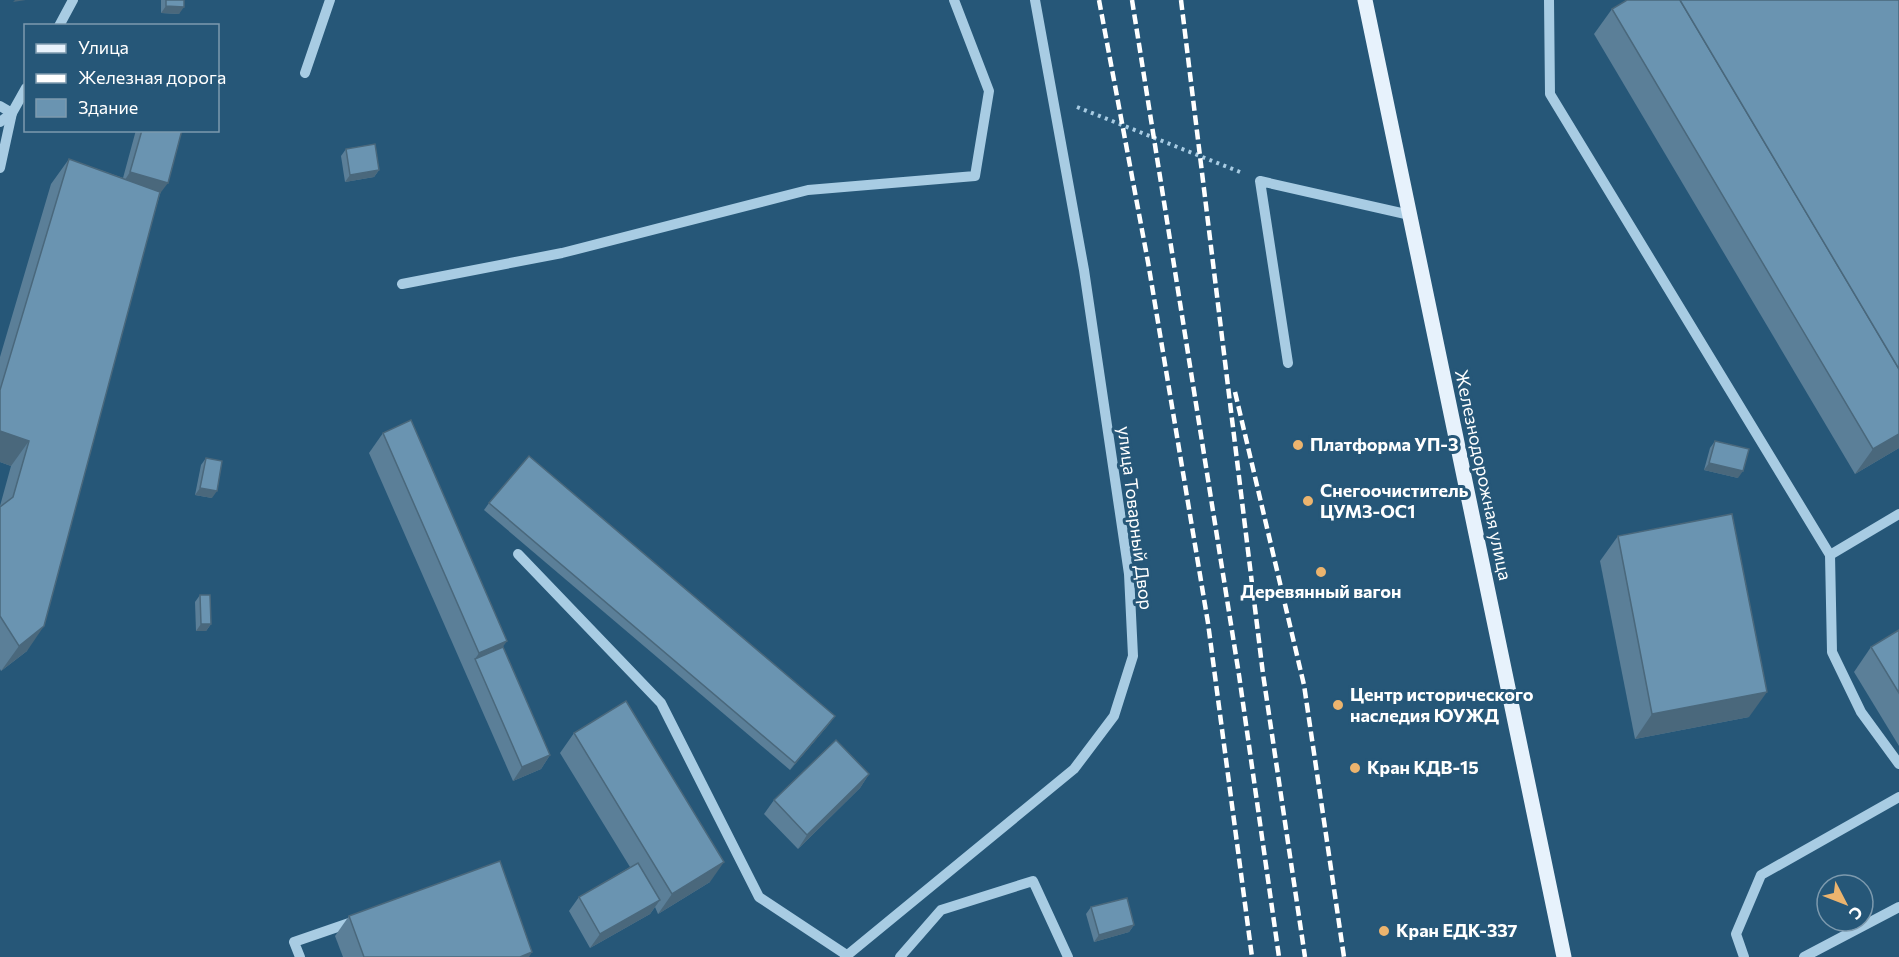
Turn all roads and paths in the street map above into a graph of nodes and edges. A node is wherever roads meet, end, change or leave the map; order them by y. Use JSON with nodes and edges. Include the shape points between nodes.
{"nodes":[{"id":1,"x":73,"y":0,"type":"edge"},
{"id":2,"x":330,"y":0,"type":"edge"},
{"id":3,"x":954,"y":0,"type":"edge"},
{"id":4,"x":1035,"y":0,"type":"edge"},
{"id":5,"x":1365,"y":0,"type":"edge"},
{"id":6,"x":1549,"y":0,"type":"edge"},
{"id":7,"x":60,"y":24,"type":"edge"},
{"id":8,"x":305,"y":73,"type":"dead end"},
{"id":9,"x":24,"y":91,"type":"edge"},
{"id":10,"x":1053,"y":97,"type":"junction"},
{"id":11,"x":0,"y":106,"type":"edge"},
{"id":12,"x":12,"y":112,"type":"junction"},
{"id":13,"x":0,"y":122,"type":"edge"},
{"id":14,"x":0,"y":168,"type":"edge"},
{"id":15,"x":1260,"y":180,"type":"junction"},
{"id":16,"x":1410,"y":215,"type":"junction"},
{"id":17,"x":402,"y":284,"type":"dead end"},
{"id":18,"x":1288,"y":363,"type":"dead end"},
{"id":19,"x":1899,"y":514,"type":"edge"},
{"id":20,"x":518,"y":554,"type":"dead end"},
{"id":21,"x":1830,"y":555,"type":"junction"},
{"id":22,"x":1899,"y":764,"type":"edge"},
{"id":23,"x":1899,"y":797,"type":"edge"},
{"id":24,"x":1899,"y":907,"type":"edge"},
{"id":25,"x":362,"y":919,"type":"edge"},
{"id":26,"x":847,"y":956,"type":"edge"},
{"id":27,"x":300,"y":957,"type":"edge"},
{"id":28,"x":900,"y":957,"type":"edge"},
{"id":29,"x":1068,"y":957,"type":"edge"},
{"id":30,"x":1564,"y":957,"type":"edge"},
{"id":31,"x":1744,"y":957,"type":"edge"},
{"id":32,"x":1804,"y":957,"type":"edge"}],
"edges":[{"from":1,"to":7,"type":"street"},
{"from":2,"to":8,"type":"street"},
{"from":3,"to":17,"type":"street","via":[[989,91],[975,176],[808,190],[562,253]]},
{"from":4,"to":10,"type":"street","name":"улица Товарный Двор"},
{"from":5,"to":16,"type":"main road","name":"Железнодорожная улица"},
{"from":6,"to":21,"type":"street","via":[[1550,94]]},
{"from":9,"to":12,"type":"street"},
{"from":10,"to":15,"type":"path"},
{"from":10,"to":26,"type":"street","name":"улица Товарный Двор","via":[[1084,270],[1129,574],[1133,656],[1114,716],[1074,769]]},
{"from":11,"to":12,"type":"street"},
{"from":12,"to":13,"type":"street"},
{"from":12,"to":14,"type":"street"},
{"from":15,"to":16,"type":"street"},
{"from":15,"to":18,"type":"street"},
{"from":16,"to":30,"type":"main road","name":"Железнодорожная улица"},
{"from":19,"to":21,"type":"street"},
{"from":20,"to":26,"type":"street","via":[[661,703],[759,897]]},
{"from":21,"to":22,"type":"street","via":[[1832,652],[1861,712]]},
{"from":23,"to":31,"type":"street","via":[[1761,875],[1736,934]]},
{"from":24,"to":32,"type":"street"},
{"from":25,"to":27,"type":"street","via":[[294,942]]},
{"from":28,"to":29,"type":"street","via":[[941,910],[1033,881]]}]}
